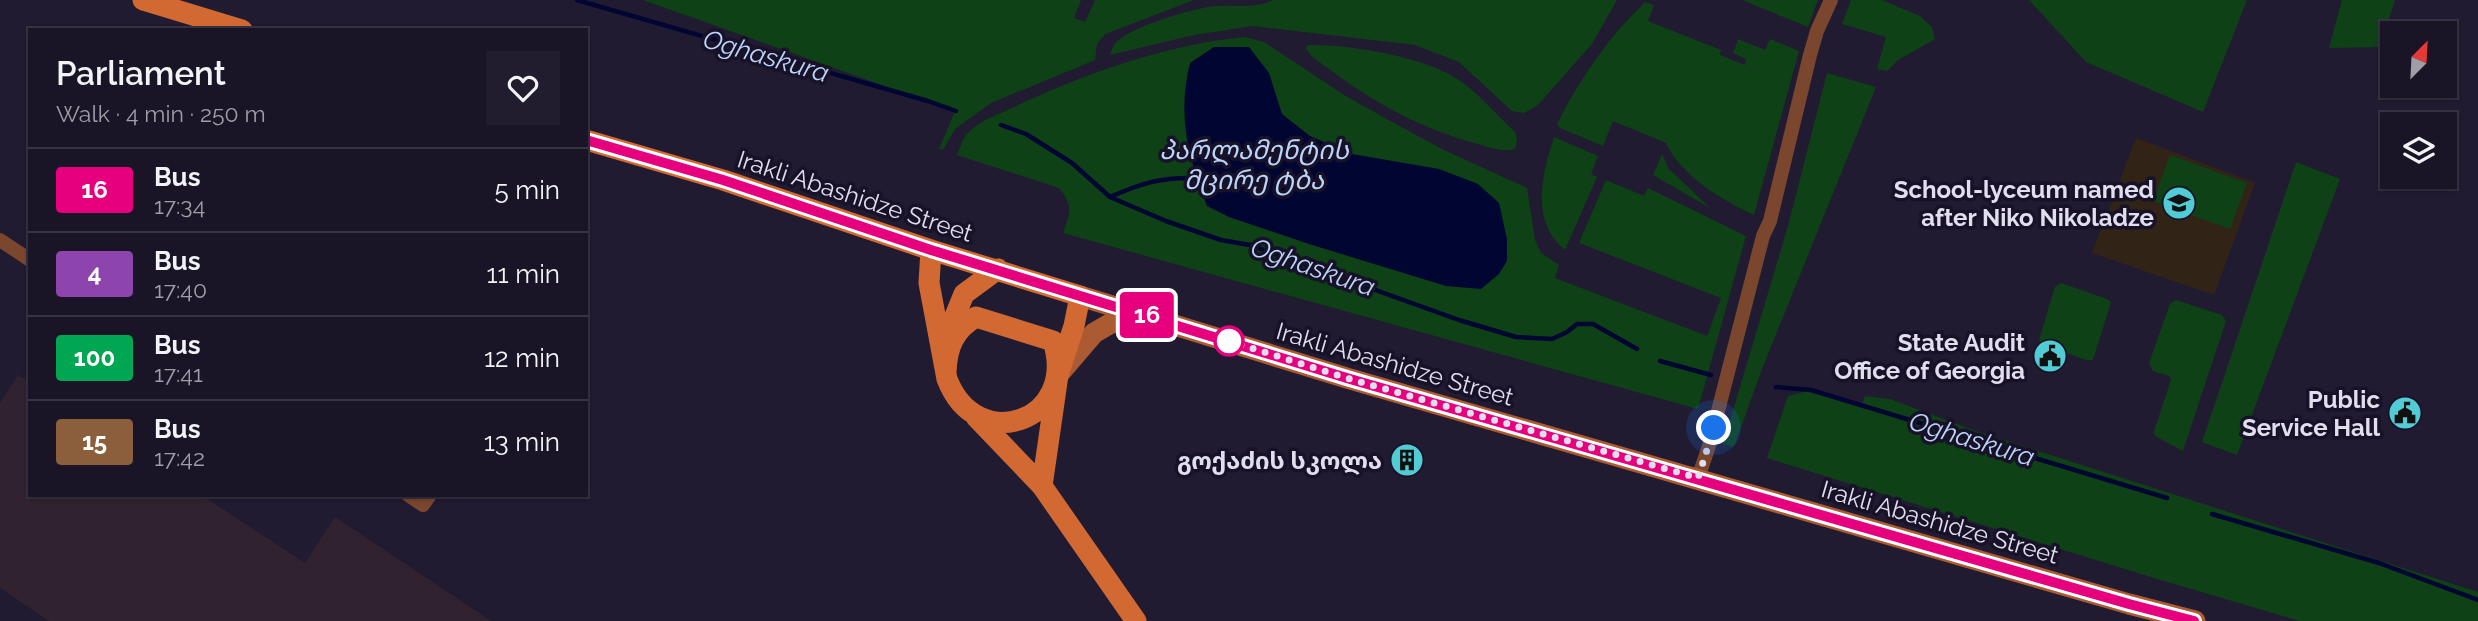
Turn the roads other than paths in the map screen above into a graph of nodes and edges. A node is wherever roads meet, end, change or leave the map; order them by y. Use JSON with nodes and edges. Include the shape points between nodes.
{"nodes":[{"id":1,"x":143,"y":0,"type":"edge"},
{"id":2,"x":1831,"y":0,"type":"edge"},
{"id":3,"x":235,"y":28,"type":"edge"},
{"id":4,"x":588,"y":141,"type":"edge"},
{"id":5,"x":0,"y":240,"type":"edge"},
{"id":6,"x":931,"y":250,"type":"junction"},
{"id":7,"x":28,"y":259,"type":"edge"},
{"id":8,"x":998,"y":269,"type":"junction"},
{"id":9,"x":1080,"y":296,"type":"junction"},
{"id":10,"x":1132,"y":311,"type":"junction"},
{"id":11,"x":942,"y":346,"type":"junction"},
{"id":12,"x":946,"y":372,"type":"junction"},
{"id":13,"x":1058,"y":375,"type":"junction"},
{"id":14,"x":975,"y":416,"type":"junction"},
{"id":15,"x":1698,"y":478,"type":"junction"},
{"id":16,"x":1042,"y":486,"type":"junction"},
{"id":17,"x":411,"y":497,"type":"edge"},
{"id":18,"x":429,"y":497,"type":"edge"},
{"id":19,"x":1136,"y":621,"type":"edge"},
{"id":20,"x":2194,"y":621,"type":"edge"}],
"edges":[{"from":1,"to":3,"type":"main road"},
{"from":2,"to":15,"type":"street","via":[[1810,55],[1770,221]]},
{"from":4,"to":6,"type":"main road","name":"Irakli Abashidze Street"},
{"from":5,"to":7,"type":"street"},
{"from":6,"to":8,"type":"main road","name":"Irakli Abashidze Street"},
{"from":6,"to":11,"type":"main road","via":[[929,283]]},
{"from":8,"to":9,"type":"main road","name":"Irakli Abashidze Street"},
{"from":8,"to":11,"type":"main road","via":[[964,294]]},
{"from":9,"to":10,"type":"main road","name":"Irakli Abashidze Street"},
{"from":9,"to":13,"type":"main road"},
{"from":10,"to":13,"type":"main road","via":[[1094,333]]},
{"from":10,"to":15,"type":"main road","name":"Irakli Abashidze Street","via":[[1350,379]]},
{"from":11,"to":12,"type":"main road"},
{"from":12,"to":13,"type":"main road","via":[[953,338],[976,317],[1053,341]]},
{"from":12,"to":14,"type":"main road","via":[[953,394]]},
{"from":13,"to":14,"type":"main road","via":[[1051,395],[1037,411],[1017,421],[995,422]]},
{"from":13,"to":16,"type":"main road"},
{"from":14,"to":16,"type":"main road"},
{"from":15,"to":20,"type":"main road","name":"Irakli Abashidze Street"},
{"from":16,"to":19,"type":"main road"},
{"from":17,"to":18,"type":"street","via":[[423,505]]}]}
